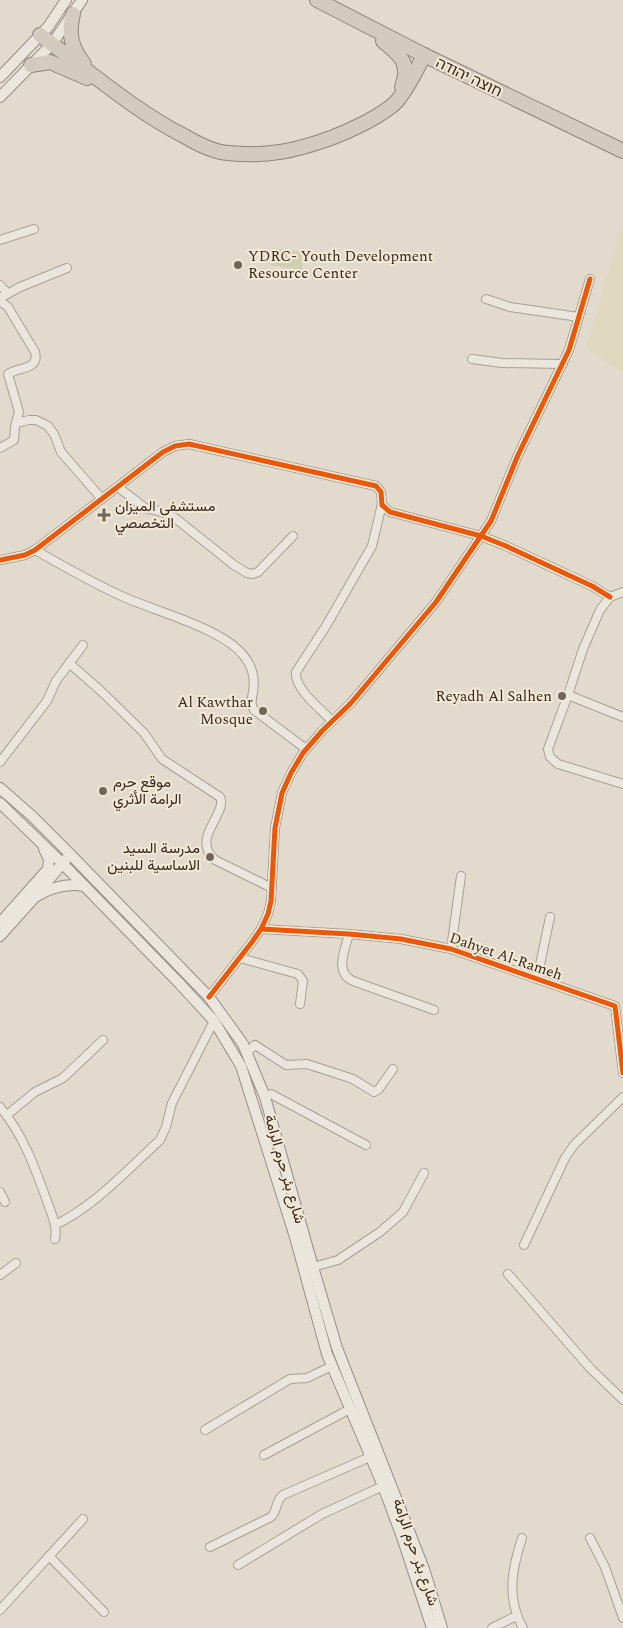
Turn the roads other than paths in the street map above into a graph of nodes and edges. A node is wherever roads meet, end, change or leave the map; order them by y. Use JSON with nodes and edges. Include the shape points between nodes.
{"nodes":[{"id":1,"x":66,"y":0,"type":"edge"},
{"id":2,"x":82,"y":0,"type":"edge"},
{"id":3,"x":317,"y":0,"type":"edge"},
{"id":4,"x":74,"y":14,"type":"junction"},
{"id":5,"x":357,"y":22,"type":"junction"},
{"id":6,"x":46,"y":39,"type":"junction"},
{"id":7,"x":424,"y":55,"type":"junction"},
{"id":8,"x":31,"y":65,"type":"junction"},
{"id":9,"x":0,"y":77,"type":"edge"},
{"id":10,"x":102,"y":81,"type":"junction"},
{"id":11,"x":493,"y":89,"type":"junction"},
{"id":12,"x":0,"y":97,"type":"edge"},
{"id":13,"x":396,"y":101,"type":"junction"},
{"id":14,"x":623,"y":151,"type":"edge"},
{"id":15,"x":34,"y":229,"type":"dead end"},
{"id":16,"x":0,"y":240,"type":"edge"},
{"id":17,"x":67,"y":268,"type":"dead end"},
{"id":18,"x":590,"y":279,"type":"dead end"},
{"id":19,"x":0,"y":285,"type":"edge"},
{"id":20,"x":2,"y":297,"type":"edge"},
{"id":21,"x":486,"y":300,"type":"dead end"},
{"id":22,"x":579,"y":317,"type":"junction"},
{"id":23,"x":472,"y":358,"type":"dead end"},
{"id":24,"x":563,"y":364,"type":"junction"},
{"id":25,"x":16,"y":424,"type":"junction"},
{"id":26,"x":0,"y":448,"type":"edge"},
{"id":27,"x":118,"y":487,"type":"junction"},
{"id":28,"x":102,"y":499,"type":"junction"},
{"id":29,"x":382,"y":504,"type":"junction"},
{"id":30,"x":293,"y":536,"type":"dead end"},
{"id":31,"x":481,"y":536,"type":"junction"},
{"id":32,"x":35,"y":550,"type":"junction"},
{"id":33,"x":0,"y":560,"type":"edge"},
{"id":34,"x":623,"y":592,"type":"edge"},
{"id":35,"x":610,"y":596,"type":"junction"},
{"id":36,"x":83,"y":645,"type":"dead end"},
{"id":37,"x":70,"y":663,"type":"junction"},
{"id":38,"x":568,"y":695,"type":"junction"},
{"id":39,"x":623,"y":717,"type":"edge"},
{"id":40,"x":332,"y":721,"type":"junction"},
{"id":41,"x":306,"y":749,"type":"junction"},
{"id":42,"x":0,"y":762,"type":"edge"},
{"id":43,"x":623,"y":784,"type":"edge"},
{"id":44,"x":0,"y":788,"type":"edge"},
{"id":45,"x":0,"y":803,"type":"edge"},
{"id":46,"x":41,"y":843,"type":"junction"},
{"id":47,"x":70,"y":854,"type":"junction"},
{"id":48,"x":62,"y":863,"type":"junction"},
{"id":49,"x":50,"y":864,"type":"junction"},
{"id":50,"x":461,"y":876,"type":"dead end"},
{"id":51,"x":85,"y":887,"type":"junction"},
{"id":52,"x":272,"y":888,"type":"junction"},
{"id":53,"x":35,"y":897,"type":"junction"},
{"id":54,"x":550,"y":917,"type":"dead end"},
{"id":55,"x":0,"y":923,"type":"edge"},
{"id":56,"x":261,"y":929,"type":"junction"},
{"id":57,"x":349,"y":934,"type":"junction"},
{"id":58,"x":0,"y":936,"type":"edge"},
{"id":59,"x":451,"y":949,"type":"junction"},
{"id":60,"x":240,"y":958,"type":"junction"},
{"id":61,"x":537,"y":979,"type":"junction"},
{"id":62,"x":208,"y":997,"type":"junction"},
{"id":63,"x":300,"y":1004,"type":"dead end"},
{"id":64,"x":615,"y":1006,"type":"junction"},
{"id":65,"x":623,"y":1009,"type":"edge"},
{"id":66,"x":434,"y":1010,"type":"dead end"},
{"id":67,"x":214,"y":1022,"type":"junction"},
{"id":68,"x":103,"y":1040,"type":"dead end"},
{"id":69,"x":246,"y":1053,"type":"junction"},
{"id":70,"x":393,"y":1070,"type":"dead end"},
{"id":71,"x":623,"y":1073,"type":"edge"},
{"id":72,"x":265,"y":1097,"type":"junction"},
{"id":73,"x":623,"y":1097,"type":"edge"},
{"id":74,"x":0,"y":1107,"type":"edge"},
{"id":75,"x":6,"y":1115,"type":"junction"},
{"id":76,"x":366,"y":1145,"type":"dead end"},
{"id":77,"x":424,"y":1172,"type":"dead end"},
{"id":78,"x":0,"y":1192,"type":"edge"},
{"id":79,"x":5,"y":1202,"type":"dead end"},
{"id":80,"x":55,"y":1225,"type":"junction"},
{"id":81,"x":55,"y":1239,"type":"dead end"},
{"id":82,"x":524,"y":1245,"type":"dead end"},
{"id":83,"x":16,"y":1264,"type":"dead end"},
{"id":84,"x":313,"y":1267,"type":"junction"},
{"id":85,"x":508,"y":1274,"type":"dead end"},
{"id":86,"x":0,"y":1275,"type":"edge"},
{"id":87,"x":332,"y":1366,"type":"junction"},
{"id":88,"x":623,"y":1400,"type":"edge"},
{"id":89,"x":350,"y":1409,"type":"junction"},
{"id":90,"x":205,"y":1430,"type":"dead end"},
{"id":91,"x":264,"y":1454,"type":"dead end"},
{"id":92,"x":370,"y":1458,"type":"junction"},
{"id":93,"x":383,"y":1486,"type":"junction"},
{"id":94,"x":83,"y":1519,"type":"dead end"},
{"id":95,"x":522,"y":1538,"type":"dead end"},
{"id":96,"x":590,"y":1538,"type":"dead end"},
{"id":97,"x":210,"y":1547,"type":"dead end"},
{"id":98,"x":49,"y":1556,"type":"junction"},
{"id":99,"x":238,"y":1565,"type":"dead end"},
{"id":100,"x":2,"y":1605,"type":"edge"},
{"id":101,"x":104,"y":1612,"type":"dead end"},
{"id":102,"x":516,"y":1616,"type":"junction"},
{"id":103,"x":623,"y":1618,"type":"edge"},
{"id":104,"x":432,"y":1628,"type":"edge"},
{"id":105,"x":442,"y":1628,"type":"edge"},
{"id":106,"x":492,"y":1628,"type":"edge"},
{"id":107,"x":523,"y":1628,"type":"edge"}],
"edges":[{"from":1,"to":6,"type":"main road","via":[[48,27]]},
{"from":2,"to":4,"type":"main road"},
{"from":3,"to":5,"type":"highway","name":"חוצה יהודה"},
{"from":4,"to":6,"type":"main road"},
{"from":4,"to":10,"type":"highway","via":[[70,28],[76,54]]},
{"from":5,"to":7,"type":"highway","name":"חוצה יהודה"},
{"from":5,"to":13,"type":"highway","via":[[400,56],[406,69]]},
{"from":6,"to":8,"type":"main road"},
{"from":6,"to":9,"type":"main road"},
{"from":6,"to":10,"type":"highway"},
{"from":7,"to":11,"type":"highway","name":"חוצה יהודה"},
{"from":7,"to":13,"type":"highway"},
{"from":8,"to":10,"type":"highway","via":[[50,62],[92,81]]},
{"from":8,"to":12,"type":"main road"},
{"from":10,"to":13,"type":"highway","via":[[160,124],[201,145],[227,153],[281,152],[312,145],[362,124]]},
{"from":11,"to":13,"type":"highway","via":[[435,68],[426,70]]},
{"from":11,"to":14,"type":"highway","name":"חוצה יהודה"},
{"from":15,"to":16,"type":"street"},
{"from":17,"to":20,"type":"street"},
{"from":18,"to":22,"type":"street"},
{"from":19,"to":20,"type":"street"},
{"from":20,"to":25,"type":"street","via":[[36,355],[32,365],[8,374],[18,407]]},
{"from":21,"to":22,"type":"street","via":[[510,308]]},
{"from":22,"to":24,"type":"street"},
{"from":23,"to":24,"type":"street","via":[[502,363]]},
{"from":24,"to":31,"type":"street","via":[[518,455],[491,521]]},
{"from":25,"to":26,"type":"street","via":[[14,440]]},
{"from":25,"to":28,"type":"street","via":[[36,420],[48,426],[61,452]]},
{"from":27,"to":28,"type":"street"},
{"from":27,"to":29,"type":"street","via":[[163,452],[189,444],[376,486],[381,492]]},
{"from":27,"to":30,"type":"street","via":[[144,508],[175,518],[250,574],[259,571]]},
{"from":28,"to":32,"type":"street"},
{"from":29,"to":31,"type":"street","via":[[392,513]]},
{"from":29,"to":40,"type":"street","via":[[372,546],[296,672],[298,686]]},
{"from":31,"to":35,"type":"street"},
{"from":31,"to":40,"type":"street","via":[[430,608]]},
{"from":32,"to":33,"type":"street"},
{"from":32,"to":41,"type":"street","via":[[126,598],[186,620],[233,644],[243,653],[251,669],[254,685],[252,708]]},
{"from":34,"to":35,"type":"street"},
{"from":35,"to":38,"type":"street","via":[[600,610],[583,649]]},
{"from":36,"to":37,"type":"street"},
{"from":37,"to":42,"type":"street","via":[[54,685],[47,702]]},
{"from":37,"to":52,"type":"street","via":[[144,733],[162,759],[220,797],[222,804],[208,834],[211,857]]},
{"from":38,"to":39,"type":"street"},
{"from":38,"to":43,"type":"street","via":[[548,746],[550,756],[558,764]]},
{"from":40,"to":41,"type":"street"},
{"from":41,"to":52,"type":"street","via":[[282,793],[275,828]]},
{"from":44,"to":47,"type":"main road","name":"شارع بئر حرم الرامة"},
{"from":45,"to":46,"type":"main road","name":"شارع بئر حرم الرامة"},
{"from":46,"to":48,"type":"main road","name":"شارع بئر حرم الرامة"},
{"from":46,"to":49,"type":"main road"},
{"from":47,"to":48,"type":"main road"},
{"from":47,"to":62,"type":"main road","name":"شارع بئر حرم الرامة"},
{"from":48,"to":49,"type":"main road"},
{"from":48,"to":51,"type":"main road","name":"شارع بئر حرم الرامة"},
{"from":48,"to":53,"type":"main road"},
{"from":49,"to":55,"type":"main road"},
{"from":50,"to":59,"type":"street"},
{"from":51,"to":53,"type":"main road","via":[[73,884],[56,887]]},
{"from":51,"to":67,"type":"main road","name":"شارع بئر حرم الرامة"},
{"from":52,"to":56,"type":"street","via":[[268,914]]},
{"from":53,"to":58,"type":"main road"},
{"from":54,"to":61,"type":"street"},
{"from":56,"to":57,"type":"street","name":"Dahyet Al-Rameh"},
{"from":56,"to":60,"type":"street"},
{"from":57,"to":59,"type":"street","name":"Dahyet Al-Rameh","via":[[401,939]]},
{"from":57,"to":66,"type":"street","via":[[341,964],[347,978]]},
{"from":59,"to":61,"type":"street","name":"Dahyet Al-Rameh"},
{"from":60,"to":62,"type":"street"},
{"from":60,"to":63,"type":"street","via":[[298,974],[303,982]]},
{"from":61,"to":64,"type":"street","name":"Dahyet Al-Rameh"},
{"from":62,"to":69,"type":"main road","name":"شارع بئر حرم الرامة","via":[[234,1030]]},
{"from":64,"to":65,"type":"street","name":"Dahyet Al-Rameh"},
{"from":64,"to":71,"type":"street"},
{"from":67,"to":80,"type":"street","via":[[172,1103],[160,1140],[71,1218]]},
{"from":67,"to":87,"type":"main road","name":"شارع بئر حرم الرامة","via":[[241,1066]]},
{"from":68,"to":75,"type":"street","via":[[63,1078],[35,1092]]},
{"from":69,"to":70,"type":"street","via":[[255,1045],[286,1065],[307,1064],[353,1079],[374,1092]]},
{"from":69,"to":72,"type":"main road","name":"شارع بئر حرم الرامة"},
{"from":72,"to":76,"type":"street","via":[[271,1094]]},
{"from":72,"to":84,"type":"main road","name":"شارع بئر حرم الرامة"},
{"from":73,"to":82,"type":"street","via":[[565,1158]]},
{"from":74,"to":75,"type":"street"},
{"from":75,"to":80,"type":"street","via":[[32,1159]]},
{"from":77,"to":84,"type":"street","via":[[403,1212],[380,1232],[338,1260]]},
{"from":78,"to":79,"type":"street"},
{"from":80,"to":81,"type":"street"},
{"from":83,"to":86,"type":"street"},
{"from":84,"to":105,"type":"main road","name":"شارع بئر حرم الرامة","via":[[337,1348],[421,1560]]},
{"from":85,"to":88,"type":"street","via":[[590,1368]]},
{"from":87,"to":89,"type":"main road","name":"شارع بئر حرم الرامة"},
{"from":87,"to":90,"type":"street","via":[[307,1378],[290,1379]]},
{"from":89,"to":91,"type":"street"},
{"from":89,"to":92,"type":"main road","name":"شارع بئر حرم الرامة"},
{"from":92,"to":93,"type":"main road","name":"شارع بئر حرم الرامة"},
{"from":92,"to":97,"type":"street","via":[[283,1495],[271,1517]]},
{"from":93,"to":99,"type":"street","via":[[322,1514]]},
{"from":93,"to":104,"type":"main road","name":"شارع بئر حرم الرامة"},
{"from":94,"to":98,"type":"street"},
{"from":95,"to":102,"type":"street","via":[[514,1562],[512,1593]]},
{"from":96,"to":103,"type":"street","via":[[605,1567]]},
{"from":98,"to":100,"type":"street"},
{"from":98,"to":101,"type":"street"},
{"from":102,"to":106,"type":"street"},
{"from":102,"to":107,"type":"street"}]}
